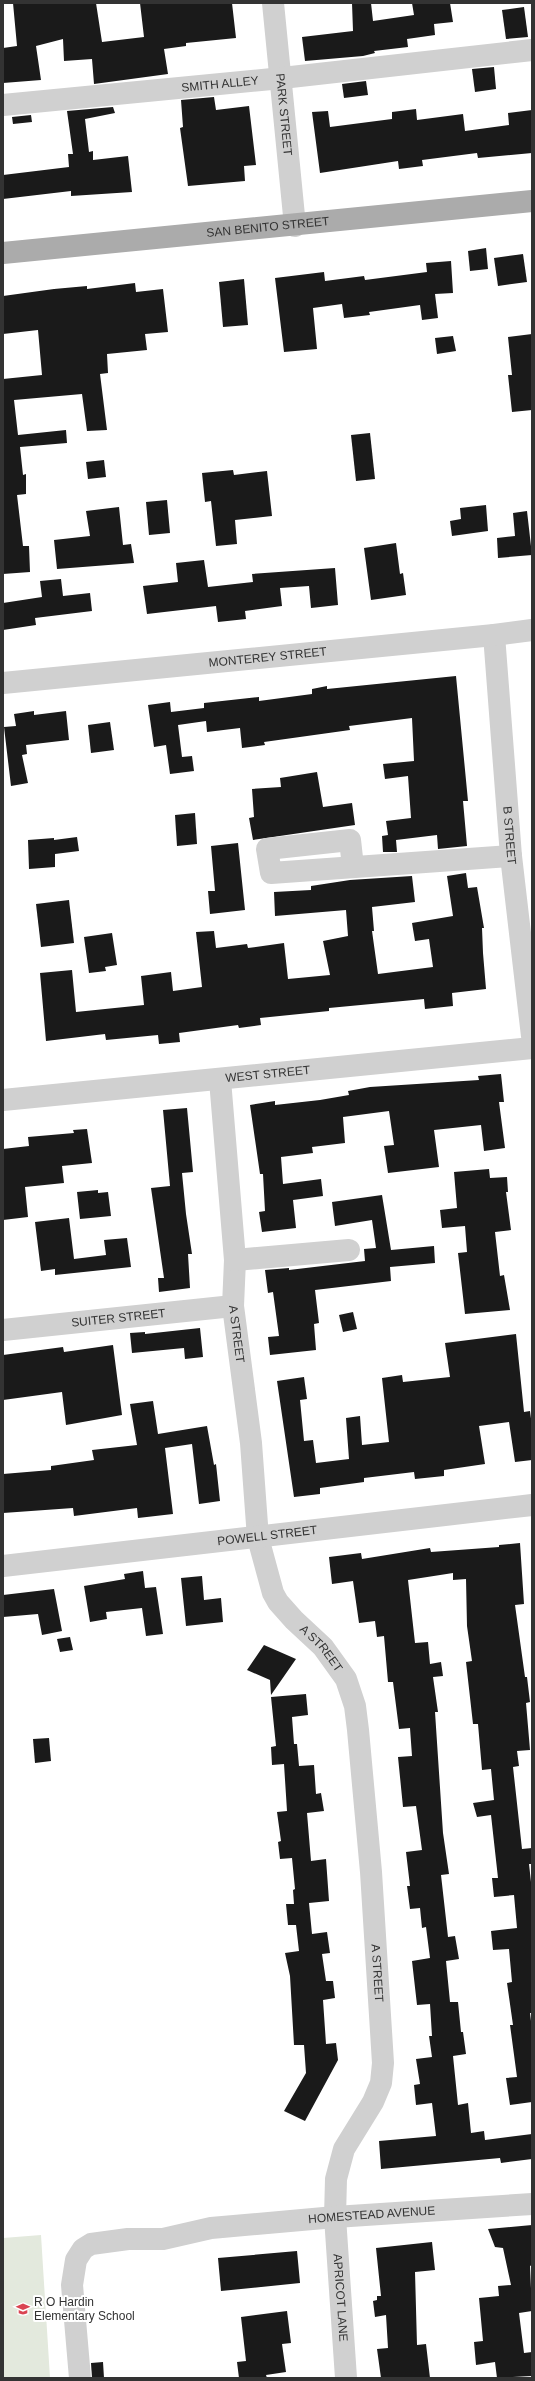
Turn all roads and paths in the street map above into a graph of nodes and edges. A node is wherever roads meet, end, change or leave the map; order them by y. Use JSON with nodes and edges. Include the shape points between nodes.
{"nodes":[{"id":1,"x":273,"y":3,"type":"edge"},
{"id":2,"x":532,"y":50,"type":"edge"},
{"id":3,"x":282,"y":78,"type":"junction"},
{"id":4,"x":3,"y":105,"type":"edge"},
{"id":5,"x":532,"y":201,"type":"edge"},
{"id":6,"x":295,"y":226,"type":"junction"},
{"id":7,"x":3,"y":253,"type":"edge"},
{"id":8,"x":532,"y":630,"type":"edge"},
{"id":9,"x":494,"y":635,"type":"junction"},
{"id":10,"x":3,"y":683,"type":"edge"},
{"id":11,"x":511,"y":856,"type":"junction"},
{"id":12,"x":353,"y":867,"type":"dead end"},
{"id":13,"x":532,"y":1036,"type":"edge"},
{"id":14,"x":532,"y":1048,"type":"edge"},
{"id":15,"x":220,"y":1080,"type":"junction"},
{"id":16,"x":3,"y":1100,"type":"edge"},
{"id":17,"x":349,"y":1250,"type":"dead end"},
{"id":18,"x":235,"y":1260,"type":"junction"},
{"id":19,"x":233,"y":1306,"type":"junction"},
{"id":20,"x":3,"y":1330,"type":"edge"},
{"id":21,"x":532,"y":1506,"type":"edge"},
{"id":22,"x":258,"y":1538,"type":"junction"},
{"id":23,"x":3,"y":1566,"type":"edge"},
{"id":24,"x":532,"y":2204,"type":"edge"},
{"id":25,"x":335,"y":2217,"type":"junction"},
{"id":26,"x":80,"y":2378,"type":"edge"},
{"id":27,"x":346,"y":2378,"type":"edge"}],
"edges":[{"from":1,"to":3,"type":"street","name":"PARK STREET"},
{"from":2,"to":3,"type":"street","name":"SMITH ALLEY"},
{"from":3,"to":4,"type":"street","name":"SMITH ALLEY"},
{"from":3,"to":6,"type":"street","name":"PARK STREET"},
{"from":5,"to":6,"type":"main road","name":"SAN BENITO STREET"},
{"from":6,"to":7,"type":"main road","name":"SAN BENITO STREET"},
{"from":8,"to":9,"type":"street","name":"MONTEREY STREET"},
{"from":9,"to":10,"type":"street","name":"MONTEREY STREET"},
{"from":9,"to":11,"type":"street","name":"B STREET"},
{"from":11,"to":12,"type":"street"},
{"from":11,"to":13,"type":"street","name":"B STREET"},
{"from":14,"to":15,"type":"street","name":"WEST STREET"},
{"from":15,"to":16,"type":"street","name":"WEST STREET"},
{"from":15,"to":18,"type":"street","name":"A STREET"},
{"from":17,"to":18,"type":"street"},
{"from":18,"to":19,"type":"street","name":"A STREET"},
{"from":19,"to":20,"type":"street","name":"SUITER STREET"},
{"from":19,"to":22,"type":"street","name":"A STREET","via":[[251,1443]]},
{"from":21,"to":22,"type":"street","name":"POWELL STREET"},
{"from":22,"to":23,"type":"street","name":"POWELL STREET"},
{"from":22,"to":25,"type":"street","name":"A STREET","via":[[273,1593],[278,1602],[323,1647],[346,1678],[355,1706],[358,1730],[371,1872],[383,2063],[381,2083],[373,2102],[344,2149],[338,2168]]},
{"from":24,"to":25,"type":"street","name":"HOMESTEAD AVENUE"},
{"from":25,"to":26,"type":"street","name":"HOMESTEAD AVENUE","via":[[211,2228],[163,2239],[96,2242],[83,2249],[76,2260],[72,2285]]},
{"from":25,"to":27,"type":"street","name":"APRICOT LANE"}]}
